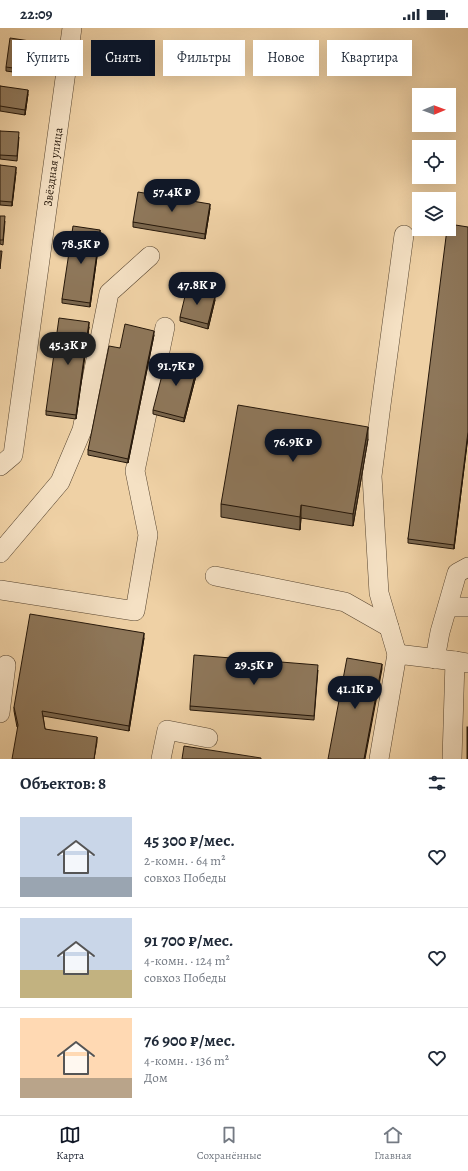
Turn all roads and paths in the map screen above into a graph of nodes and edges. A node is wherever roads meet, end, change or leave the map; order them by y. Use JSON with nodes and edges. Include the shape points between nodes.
{"nodes":[{"id":1,"x":72,"y":28,"type":"edge"},
{"id":2,"x":404,"y":235,"type":"dead end"},
{"id":3,"x":150,"y":256,"type":"dead end"},
{"id":4,"x":165,"y":327,"type":"dead end"},
{"id":5,"x":0,"y":466,"type":"edge"},
{"id":6,"x":0,"y":553,"type":"edge"},
{"id":7,"x":468,"y":567,"type":"edge"},
{"id":8,"x":215,"y":576,"type":"dead end"},
{"id":9,"x":0,"y":590,"type":"edge"},
{"id":10,"x":448,"y":607,"type":"junction"},
{"id":11,"x":468,"y":607,"type":"edge"},
{"id":12,"x":389,"y":627,"type":"junction"},
{"id":13,"x":397,"y":654,"type":"junction"},
{"id":14,"x":435,"y":659,"type":"junction"},
{"id":15,"x":461,"y":662,"type":"edge"},
{"id":16,"x":6,"y":665,"type":"dead end"},
{"id":17,"x":0,"y":712,"type":"edge"},
{"id":18,"x":208,"y":738,"type":"dead end"},
{"id":19,"x":162,"y":759,"type":"edge"},
{"id":20,"x":379,"y":759,"type":"edge"},
{"id":21,"x":452,"y":759,"type":"edge"}],
"edges":[{"from":1,"to":5,"type":"street","name":"Звёздная улица","via":[[13,455]]},
{"from":2,"to":12,"type":"street","via":[[372,476],[379,593]]},
{"from":3,"to":6,"type":"street","via":[[109,293],[82,430],[60,482]]},
{"from":4,"to":9,"type":"street","via":[[135,471],[148,535],[135,610]]},
{"from":7,"to":10,"type":"street","via":[[457,573]]},
{"from":8,"to":12,"type":"street","via":[[345,602]]},
{"from":10,"to":11,"type":"street"},
{"from":10,"to":14,"type":"street"},
{"from":12,"to":13,"type":"street"},
{"from":13,"to":14,"type":"street"},
{"from":13,"to":20,"type":"street"},
{"from":14,"to":15,"type":"street"},
{"from":15,"to":21,"type":"street"},
{"from":16,"to":17,"type":"street"},
{"from":18,"to":19,"type":"street","via":[[167,730]]}]}
